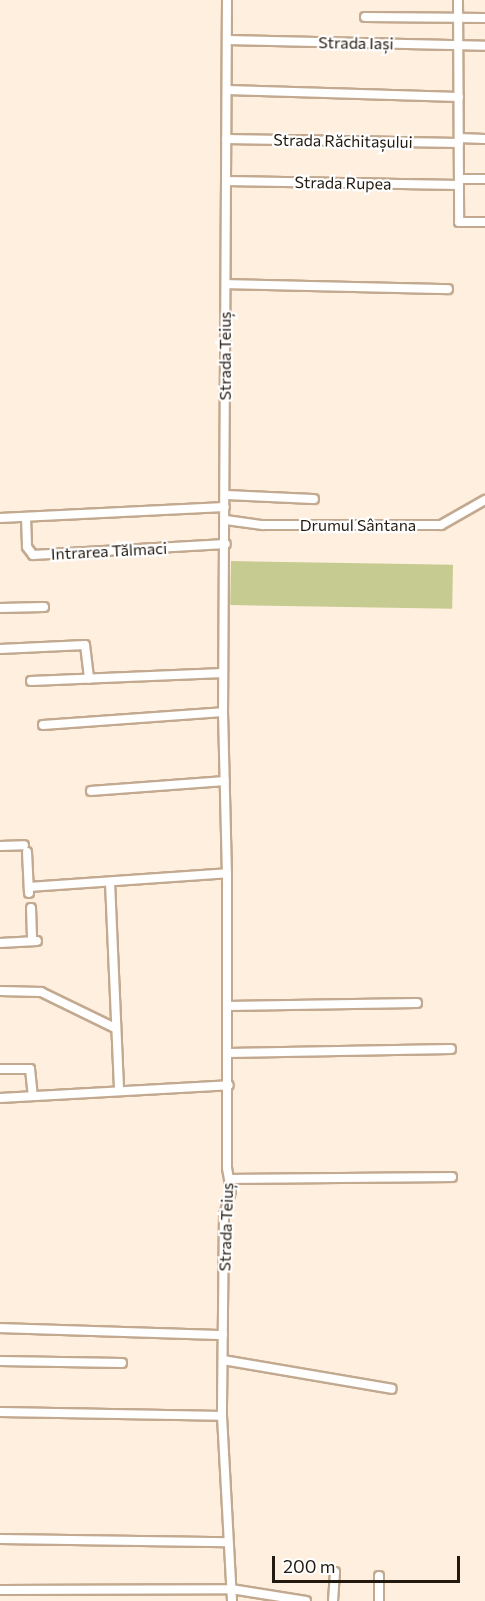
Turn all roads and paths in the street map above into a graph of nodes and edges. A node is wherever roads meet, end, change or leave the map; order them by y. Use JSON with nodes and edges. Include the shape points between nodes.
{"nodes":[{"id":1,"x":227,"y":0,"type":"edge"},
{"id":2,"x":458,"y":0,"type":"edge"},
{"id":3,"x":365,"y":17,"type":"dead end"},
{"id":4,"x":458,"y":18,"type":"junction"},
{"id":5,"x":485,"y":18,"type":"edge"},
{"id":6,"x":227,"y":40,"type":"junction"},
{"id":7,"x":458,"y":45,"type":"junction"},
{"id":8,"x":485,"y":46,"type":"edge"},
{"id":9,"x":226,"y":90,"type":"junction"},
{"id":10,"x":459,"y":97,"type":"junction"},
{"id":11,"x":485,"y":138,"type":"edge"},
{"id":12,"x":226,"y":139,"type":"junction"},
{"id":13,"x":459,"y":141,"type":"junction"},
{"id":14,"x":485,"y":179,"type":"edge"},
{"id":15,"x":226,"y":181,"type":"junction"},
{"id":16,"x":459,"y":182,"type":"junction"},
{"id":17,"x":485,"y":222,"type":"edge"},
{"id":18,"x":226,"y":284,"type":"junction"},
{"id":19,"x":448,"y":289,"type":"dead end"},
{"id":20,"x":225,"y":495,"type":"junction"},
{"id":21,"x":314,"y":499,"type":"dead end"},
{"id":22,"x":485,"y":500,"type":"edge"},
{"id":23,"x":225,"y":507,"type":"junction"},
{"id":24,"x":26,"y":517,"type":"junction"},
{"id":25,"x":0,"y":518,"type":"edge"},
{"id":26,"x":226,"y":520,"type":"junction"},
{"id":27,"x":226,"y":544,"type":"junction"},
{"id":28,"x":44,"y":607,"type":"dead end"},
{"id":29,"x":0,"y":608,"type":"edge"},
{"id":30,"x":0,"y":649,"type":"edge"},
{"id":31,"x":223,"y":673,"type":"junction"},
{"id":32,"x":89,"y":678,"type":"junction"},
{"id":33,"x":31,"y":681,"type":"dead end"},
{"id":34,"x":223,"y":712,"type":"junction"},
{"id":35,"x":43,"y":725,"type":"dead end"},
{"id":36,"x":225,"y":782,"type":"junction"},
{"id":37,"x":91,"y":791,"type":"dead end"},
{"id":38,"x":0,"y":846,"type":"edge"},
{"id":39,"x":227,"y":873,"type":"junction"},
{"id":40,"x":110,"y":882,"type":"junction"},
{"id":41,"x":31,"y":908,"type":"dead end"},
{"id":42,"x":0,"y":943,"type":"edge"},
{"id":43,"x":0,"y":991,"type":"edge"},
{"id":44,"x":417,"y":1003,"type":"dead end"},
{"id":45,"x":227,"y":1006,"type":"junction"},
{"id":46,"x":116,"y":1028,"type":"junction"},
{"id":47,"x":451,"y":1049,"type":"dead end"},
{"id":48,"x":228,"y":1053,"type":"junction"},
{"id":49,"x":0,"y":1069,"type":"edge"},
{"id":50,"x":229,"y":1085,"type":"junction"},
{"id":51,"x":119,"y":1091,"type":"junction"},
{"id":52,"x":33,"y":1096,"type":"junction"},
{"id":53,"x":0,"y":1098,"type":"edge"},
{"id":54,"x":452,"y":1177,"type":"dead end"},
{"id":55,"x":229,"y":1179,"type":"junction"},
{"id":56,"x":0,"y":1328,"type":"edge"},
{"id":57,"x":223,"y":1335,"type":"junction"},
{"id":58,"x":223,"y":1360,"type":"junction"},
{"id":59,"x":0,"y":1361,"type":"edge"},
{"id":60,"x":122,"y":1363,"type":"dead end"},
{"id":61,"x":392,"y":1389,"type":"dead end"},
{"id":62,"x":0,"y":1412,"type":"edge"},
{"id":63,"x":222,"y":1416,"type":"junction"},
{"id":64,"x":0,"y":1539,"type":"edge"},
{"id":65,"x":228,"y":1542,"type":"junction"},
{"id":66,"x":335,"y":1572,"type":"dead end"},
{"id":67,"x":379,"y":1576,"type":"dead end"},
{"id":68,"x":231,"y":1589,"type":"junction"},
{"id":69,"x":0,"y":1590,"type":"edge"},
{"id":70,"x":232,"y":1601,"type":"edge"},
{"id":71,"x":306,"y":1601,"type":"edge"},
{"id":72,"x":333,"y":1601,"type":"edge"},
{"id":73,"x":379,"y":1601,"type":"edge"}],
"edges":[{"from":1,"to":6,"type":"street","name":"Strada Teiuș"},
{"from":2,"to":4,"type":"street"},
{"from":3,"to":4,"type":"street"},
{"from":4,"to":5,"type":"street"},
{"from":4,"to":7,"type":"street"},
{"from":6,"to":7,"type":"street","name":"Strada Iași"},
{"from":6,"to":9,"type":"street","name":"Strada Teiuș"},
{"from":7,"to":8,"type":"street","name":"Strada Iași"},
{"from":7,"to":10,"type":"street"},
{"from":9,"to":10,"type":"street"},
{"from":9,"to":12,"type":"street","name":"Strada Teiuș"},
{"from":10,"to":13,"type":"street"},
{"from":11,"to":13,"type":"street","name":"Strada Răchitașului"},
{"from":12,"to":13,"type":"street","name":"Strada Răchitașului"},
{"from":12,"to":15,"type":"street","name":"Strada Teiuș"},
{"from":13,"to":16,"type":"street"},
{"from":14,"to":16,"type":"street","name":"Strada Rupea"},
{"from":15,"to":16,"type":"street","name":"Strada Rupea"},
{"from":15,"to":18,"type":"street","name":"Strada Teiuș"},
{"from":16,"to":17,"type":"street","via":[[459,222]]},
{"from":18,"to":19,"type":"street"},
{"from":18,"to":20,"type":"street","name":"Strada Teiuș"},
{"from":20,"to":21,"type":"street"},
{"from":20,"to":23,"type":"street","name":"Strada Teiuș"},
{"from":22,"to":26,"type":"street","name":"Drumul Sântana","via":[[441,525],[263,525]]},
{"from":23,"to":24,"type":"street"},
{"from":23,"to":26,"type":"street","name":"Strada Teiuș"},
{"from":24,"to":25,"type":"street"},
{"from":24,"to":27,"type":"street","name":"Intrarea Tălmaci","via":[[27,547],[33,555]]},
{"from":26,"to":27,"type":"street","name":"Strada Teiuș"},
{"from":27,"to":31,"type":"street","name":"Strada Teiuș"},
{"from":28,"to":29,"type":"street"},
{"from":30,"to":32,"type":"street","via":[[86,646]]},
{"from":31,"to":32,"type":"street"},
{"from":31,"to":34,"type":"street","name":"Strada Teiuș"},
{"from":32,"to":33,"type":"street"},
{"from":34,"to":35,"type":"street"},
{"from":34,"to":36,"type":"street","name":"Strada Teiuș"},
{"from":36,"to":37,"type":"street"},
{"from":36,"to":39,"type":"street","name":"Strada Teiuș"},
{"from":38,"to":40,"type":"street","via":[[26,849],[29,890]]},
{"from":39,"to":40,"type":"street"},
{"from":39,"to":45,"type":"street","name":"Strada Teiuș"},
{"from":40,"to":46,"type":"street"},
{"from":41,"to":42,"type":"street","via":[[34,941]]},
{"from":43,"to":46,"type":"street","via":[[41,992]]},
{"from":44,"to":45,"type":"street"},
{"from":45,"to":48,"type":"street","name":"Strada Teiuș"},
{"from":46,"to":51,"type":"street"},
{"from":47,"to":48,"type":"street"},
{"from":48,"to":50,"type":"street","name":"Strada Teiuș"},
{"from":49,"to":52,"type":"street","via":[[30,1069]]},
{"from":50,"to":51,"type":"street"},
{"from":50,"to":55,"type":"street","name":"Strada Teiuș"},
{"from":51,"to":52,"type":"street"},
{"from":52,"to":53,"type":"street"},
{"from":54,"to":55,"type":"street"},
{"from":55,"to":57,"type":"street","name":"Strada Teiuș","via":[[230,1194],[224,1215]]},
{"from":56,"to":57,"type":"street"},
{"from":57,"to":58,"type":"street","name":"Strada Teiuș"},
{"from":58,"to":61,"type":"street"},
{"from":58,"to":63,"type":"street","name":"Strada Teiuș"},
{"from":59,"to":60,"type":"street"},
{"from":62,"to":63,"type":"street"},
{"from":63,"to":65,"type":"street","name":"Strada Teiuș"},
{"from":64,"to":65,"type":"street"},
{"from":65,"to":68,"type":"street","name":"Strada Teiuș"},
{"from":66,"to":72,"type":"street"},
{"from":67,"to":73,"type":"street"},
{"from":68,"to":69,"type":"street"},
{"from":68,"to":70,"type":"street","name":"Strada Teiuș"},
{"from":68,"to":71,"type":"street"}]}
